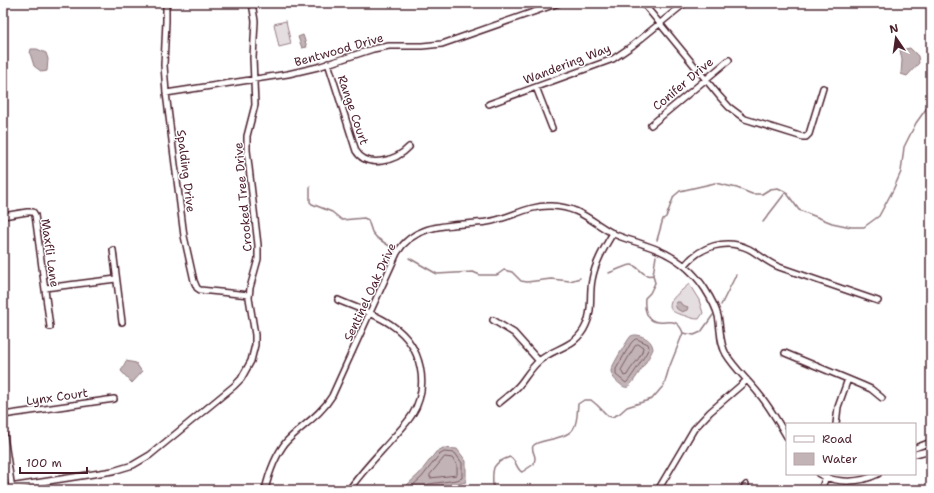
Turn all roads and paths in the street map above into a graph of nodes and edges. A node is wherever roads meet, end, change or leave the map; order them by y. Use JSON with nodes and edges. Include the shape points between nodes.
{"nodes":[{"id":1,"x":166,"y":3,"type":"edge"},
{"id":2,"x":252,"y":3,"type":"edge"},
{"id":3,"x":643,"y":3,"type":"edge"},
{"id":4,"x":685,"y":3,"type":"edge"},
{"id":5,"x":555,"y":4,"type":"edge"},
{"id":6,"x":660,"y":23,"type":"junction"},
{"id":7,"x":729,"y":60,"type":"dead end"},
{"id":8,"x":328,"y":63,"type":"junction"},
{"id":9,"x":705,"y":78,"type":"junction"},
{"id":10,"x":254,"y":80,"type":"junction"},
{"id":11,"x":536,"y":87,"type":"junction"},
{"id":12,"x":823,"y":88,"type":"dead end"},
{"id":13,"x":166,"y":93,"type":"junction"},
{"id":14,"x":488,"y":104,"type":"dead end"},
{"id":15,"x":651,"y":125,"type":"dead end"},
{"id":16,"x":552,"y":128,"type":"dead end"},
{"id":17,"x":409,"y":148,"type":"dead end"},
{"id":18,"x":3,"y":216,"type":"edge"},
{"id":19,"x":613,"y":233,"type":"junction"},
{"id":20,"x":113,"y":250,"type":"dead end"},
{"id":21,"x":685,"y":265,"type":"junction"},
{"id":22,"x":116,"y":279,"type":"junction"},
{"id":23,"x":45,"y":288,"type":"junction"},
{"id":24,"x":249,"y":295,"type":"junction"},
{"id":25,"x":338,"y":300,"type":"dead end"},
{"id":26,"x":878,"y":301,"type":"dead end"},
{"id":27,"x":370,"y":314,"type":"junction"},
{"id":28,"x":493,"y":320,"type":"dead end"},
{"id":29,"x":122,"y":322,"type":"dead end"},
{"id":30,"x":50,"y":327,"type":"dead end"},
{"id":31,"x":785,"y":353,"type":"dead end"},
{"id":32,"x":539,"y":361,"type":"junction"},
{"id":33,"x":848,"y":379,"type":"junction"},
{"id":34,"x":747,"y":380,"type":"junction"},
{"id":35,"x":882,"y":398,"type":"dead end"},
{"id":36,"x":114,"y":399,"type":"dead end"},
{"id":37,"x":499,"y":402,"type":"dead end"},
{"id":38,"x":3,"y":415,"type":"edge"},
{"id":39,"x":836,"y":423,"type":"edge"},
{"id":40,"x":3,"y":429,"type":"edge"},
{"id":41,"x":786,"y":435,"type":"edge"},
{"id":42,"x":931,"y":442,"type":"edge"},
{"id":43,"x":916,"y":448,"type":"edge"},
{"id":44,"x":931,"y":450,"type":"edge"},
{"id":45,"x":916,"y":454,"type":"edge"},
{"id":46,"x":876,"y":475,"type":"edge"},
{"id":47,"x":826,"y":476,"type":"edge"},
{"id":48,"x":746,"y":485,"type":"dead end"},
{"id":49,"x":3,"y":488,"type":"edge"},
{"id":50,"x":12,"y":488,"type":"edge"},
{"id":51,"x":265,"y":490,"type":"edge"},
{"id":52,"x":349,"y":490,"type":"edge"},
{"id":53,"x":658,"y":490,"type":"edge"},
{"id":54,"x":742,"y":490,"type":"edge"},
{"id":55,"x":821,"y":490,"type":"edge"}],
"edges":[{"from":1,"to":13,"type":"street","name":"Spalding Drive"},
{"from":2,"to":10,"type":"street","name":"Crooked Tree Drive","via":[[255,21]]},
{"from":3,"to":6,"type":"street"},
{"from":4,"to":6,"type":"street","name":"Wandering Way"},
{"from":5,"to":8,"type":"street","name":"Bentwood Drive","via":[[442,44],[389,46]]},
{"from":6,"to":9,"type":"street"},
{"from":6,"to":11,"type":"street","name":"Wandering Way","via":[[613,59]]},
{"from":7,"to":9,"type":"street","name":"Conifer Drive"},
{"from":8,"to":10,"type":"street","name":"Bentwood Drive","via":[[295,73]]},
{"from":8,"to":17,"type":"street","name":"Range Court","via":[[360,156],[369,162],[380,161],[400,155]]},
{"from":9,"to":12,"type":"street","via":[[729,107],[745,118],[803,137],[809,134]]},
{"from":9,"to":15,"type":"street","name":"Conifer Drive"},
{"from":10,"to":13,"type":"street","name":"Bentwood Drive"},
{"from":10,"to":24,"type":"street","name":"Crooked Tree Drive","via":[[255,105],[247,136],[247,150],[258,248],[257,265]]},
{"from":11,"to":14,"type":"street","name":"Wandering Way"},
{"from":11,"to":16,"type":"street"},
{"from":13,"to":24,"type":"street","name":"Spalding Drive","via":[[186,249],[197,288]]},
{"from":18,"to":23,"type":"street","name":"Maxfli Lane","via":[[27,212],[33,212],[35,215]]},
{"from":19,"to":21,"type":"street","name":"Sentinel Oak Drive","via":[[669,255]]},
{"from":19,"to":27,"type":"street","name":"Sentinel Oak Drive","via":[[582,213],[552,206],[531,208],[491,221],[468,222],[421,231],[406,240],[400,248]]},
{"from":19,"to":32,"type":"street","via":[[594,271],[590,312],[582,333],[566,347]]},
{"from":20,"to":22,"type":"street"},
{"from":21,"to":26,"type":"street","via":[[707,248],[723,244],[734,245],[750,250],[778,268]]},
{"from":21,"to":34,"type":"street","name":"Sentinel Oak Drive","via":[[709,295],[718,316],[722,345],[730,360]]},
{"from":22,"to":23,"type":"street"},
{"from":22,"to":29,"type":"street"},
{"from":23,"to":30,"type":"street","name":"Maxfli Lane"},
{"from":24,"to":50,"type":"street","name":"Crooked Tree Drive","via":[[255,345],[252,358],[241,379],[150,455],[133,465],[113,471]]},
{"from":25,"to":27,"type":"street"},
{"from":27,"to":51,"type":"street","name":"Sentinel Oak Drive","via":[[332,396],[323,409],[283,446],[273,463]]},
{"from":27,"to":52,"type":"street","via":[[395,327],[412,345],[420,363],[422,386],[412,416]]},
{"from":28,"to":32,"type":"street","via":[[514,333]]},
{"from":31,"to":33,"type":"street"},
{"from":32,"to":37,"type":"street","via":[[516,389]]},
{"from":33,"to":35,"type":"street","via":[[871,389]]},
{"from":33,"to":39,"type":"street","via":[[838,407]]},
{"from":34,"to":41,"type":"street","name":"Sentinel Oak Drive","via":[[767,404]]},
{"from":34,"to":53,"type":"street","via":[[694,429]]},
{"from":36,"to":38,"type":"street","name":"Lynx Court"},
{"from":40,"to":50,"type":"street"},
{"from":42,"to":43,"type":"street"},
{"from":44,"to":45,"type":"street"},
{"from":46,"to":47,"type":"street","via":[[853,481],[836,480]]},
{"from":47,"to":55,"type":"street"},
{"from":48,"to":54,"type":"street"},
{"from":49,"to":50,"type":"street","name":"Crooked Tree Drive"}]}
